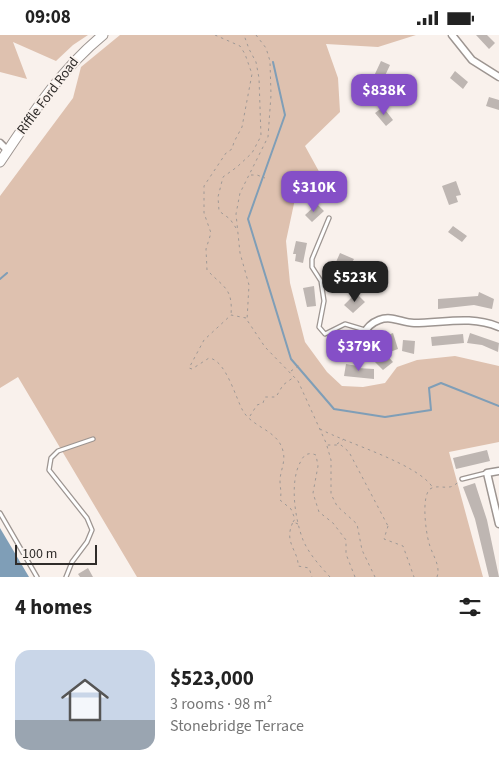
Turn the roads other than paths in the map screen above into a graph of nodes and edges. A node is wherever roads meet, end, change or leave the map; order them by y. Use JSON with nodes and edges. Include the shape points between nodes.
{"nodes":[{"id":1,"x":103,"y":35,"type":"edge"},
{"id":2,"x":452,"y":35,"type":"edge"},
{"id":3,"x":499,"y":77,"type":"edge"},
{"id":4,"x":0,"y":143,"type":"edge"},
{"id":5,"x":8,"y":151,"type":"junction"},
{"id":6,"x":0,"y":162,"type":"edge"},
{"id":7,"x":329,"y":218,"type":"dead end"},
{"id":8,"x":499,"y":327,"type":"edge"},
{"id":9,"x":364,"y":333,"type":"joint"},
{"id":10,"x":93,"y":439,"type":"dead end"},
{"id":11,"x":499,"y":471,"type":"edge"},
{"id":12,"x":487,"y":473,"type":"junction"},
{"id":13,"x":462,"y":479,"type":"road end"},
{"id":14,"x":0,"y":513,"type":"edge"},
{"id":15,"x":499,"y":524,"type":"edge"},
{"id":16,"x":37,"y":577,"type":"edge"},
{"id":17,"x":66,"y":577,"type":"edge"}],
"edges":[{"from":1,"to":5,"type":"street","name":"Riffle Ford Road","via":[[54,85]]},
{"from":2,"to":3,"type":"street","via":[[472,60]]},
{"from":4,"to":5,"type":"street"},
{"from":5,"to":6,"type":"street","name":"Riffle Ford Road"},
{"from":7,"to":9,"type":"lane","via":[[312,259],[312,267],[321,281],[324,301],[319,327],[325,334],[345,324]]},
{"from":8,"to":9,"type":"street","via":[[483,320],[412,323],[393,318],[380,319],[369,325]]},
{"from":10,"to":17,"type":"lane","via":[[58,451],[51,458],[49,471],[87,518],[92,529]]},
{"from":11,"to":12,"type":"street"},
{"from":12,"to":13,"type":"lane"},
{"from":12,"to":15,"type":"street"},
{"from":14,"to":16,"type":"lane"}]}
